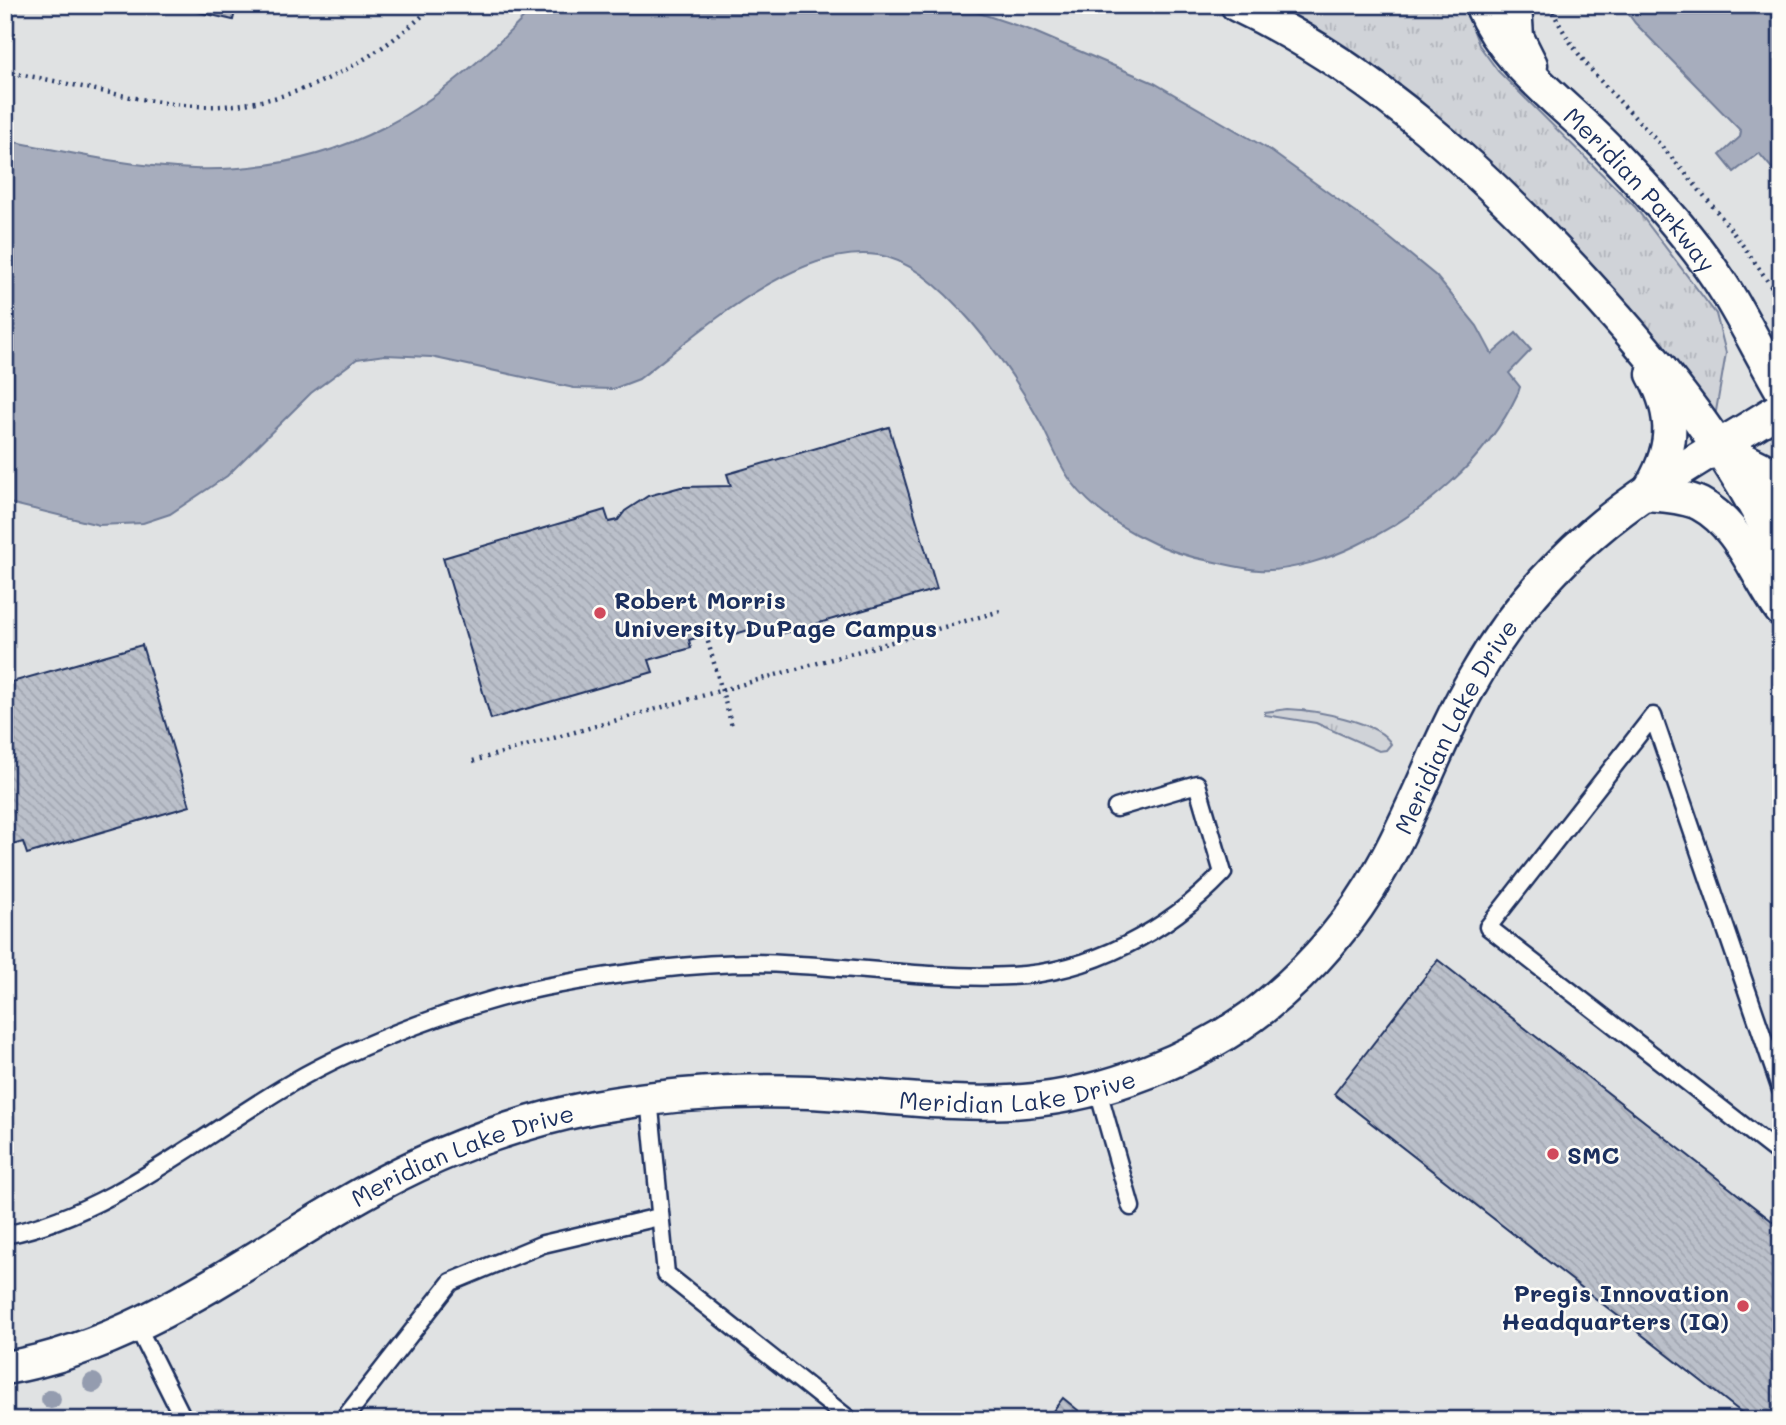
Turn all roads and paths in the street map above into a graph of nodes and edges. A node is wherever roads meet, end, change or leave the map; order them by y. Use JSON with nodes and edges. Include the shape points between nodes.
{"nodes":[{"id":1,"x":434,"y":5,"type":"edge"},
{"id":2,"x":1237,"y":5,"type":"edge"},
{"id":3,"x":1481,"y":5,"type":"edge"},
{"id":4,"x":1514,"y":5,"type":"edge"},
{"id":5,"x":1550,"y":5,"type":"edge"},
{"id":6,"x":5,"y":72,"type":"edge"},
{"id":7,"x":1542,"y":88,"type":"junction"},
{"id":8,"x":1781,"y":302,"type":"edge"},
{"id":9,"x":1608,"y":307,"type":"junction"},
{"id":10,"x":1781,"y":389,"type":"edge"},
{"id":11,"x":1781,"y":408,"type":"edge"},
{"id":12,"x":1719,"y":447,"type":"junction"},
{"id":13,"x":1647,"y":494,"type":"junction"},
{"id":14,"x":1781,"y":497,"type":"edge"},
{"id":15,"x":1781,"y":556,"type":"edge"},
{"id":16,"x":1004,"y":610,"type":"dead end"},
{"id":17,"x":1781,"y":610,"type":"edge"},
{"id":18,"x":706,"y":635,"type":"dead end"},
{"id":19,"x":721,"y":689,"type":"junction"},
{"id":20,"x":732,"y":726,"type":"dead end"},
{"id":21,"x":473,"y":761,"type":"dead end"},
{"id":22,"x":1116,"y":808,"type":"dead end"},
{"id":23,"x":1097,"y":1087,"type":"junction"},
{"id":24,"x":1781,"y":1090,"type":"edge"},
{"id":25,"x":649,"y":1098,"type":"junction"},
{"id":26,"x":1781,"y":1155,"type":"edge"},
{"id":27,"x":1131,"y":1207,"type":"dead end"},
{"id":28,"x":659,"y":1217,"type":"junction"},
{"id":29,"x":5,"y":1235,"type":"edge"},
{"id":30,"x":136,"y":1324,"type":"junction"},
{"id":31,"x":5,"y":1368,"type":"edge"},
{"id":32,"x":184,"y":1420,"type":"edge"},
{"id":33,"x":343,"y":1420,"type":"edge"},
{"id":34,"x":850,"y":1420,"type":"edge"}],
"edges":[{"from":1,"to":6,"type":"path","via":[[400,37],[348,69],[276,97],[235,105],[187,106]]},
{"from":2,"to":9,"type":"street","via":[[1351,72],[1440,141],[1523,214]]},
{"from":3,"to":7,"type":"street","name":"Meridian Parkway","via":[[1490,27]]},
{"from":4,"to":7,"type":"street","via":[[1517,37]]},
{"from":5,"to":8,"type":"path","via":[[1563,36],[1593,75],[1663,147],[1724,221]]},
{"from":7,"to":10,"type":"street","name":"Meridian Parkway","via":[[1661,206],[1728,293]]},
{"from":9,"to":12,"type":"street","via":[[1675,384]]},
{"from":9,"to":13,"type":"street","via":[[1639,350],[1668,408],[1668,453]]},
{"from":11,"to":12,"type":"street","name":"Meridian Lake Drive"},
{"from":12,"to":13,"type":"street","name":"Meridian Lake Drive"},
{"from":12,"to":14,"type":"street","via":[[1767,471]]},
{"from":12,"to":15,"type":"street"},
{"from":13,"to":17,"type":"street","via":[[1699,504],[1721,521],[1741,543]]},
{"from":13,"to":23,"type":"street","name":"Meridian Lake Drive","via":[[1555,568],[1509,625],[1474,677],[1381,870],[1354,914],[1315,961],[1263,1008],[1218,1038],[1165,1065]]},
{"from":16,"to":19,"type":"path"},
{"from":18,"to":19,"type":"path"},
{"from":19,"to":20,"type":"path"},
{"from":19,"to":21,"type":"path"},
{"from":22,"to":29,"type":"lane","via":[[1197,784],[1223,873],[1178,914],[1117,950],[1073,965],[1010,976],[755,963],[624,974],[542,988],[462,1010],[374,1044],[296,1080],[69,1217]]},
{"from":23,"to":25,"type":"street","name":"Meridian Lake Drive","via":[[1025,1101],[762,1091]]},
{"from":23,"to":27,"type":"lane"},
{"from":24,"to":26,"type":"lane","via":[[1653,716],[1488,926]]},
{"from":25,"to":28,"type":"lane"},
{"from":25,"to":30,"type":"street","name":"Meridian Lake Drive","via":[[539,1121],[442,1154],[360,1195]]},
{"from":28,"to":33,"type":"lane","via":[[542,1244],[451,1282]]},
{"from":28,"to":34,"type":"lane","via":[[666,1275]]},
{"from":30,"to":31,"type":"street","name":"Meridian Lake Drive","via":[[62,1354]]},
{"from":30,"to":32,"type":"lane"}]}
